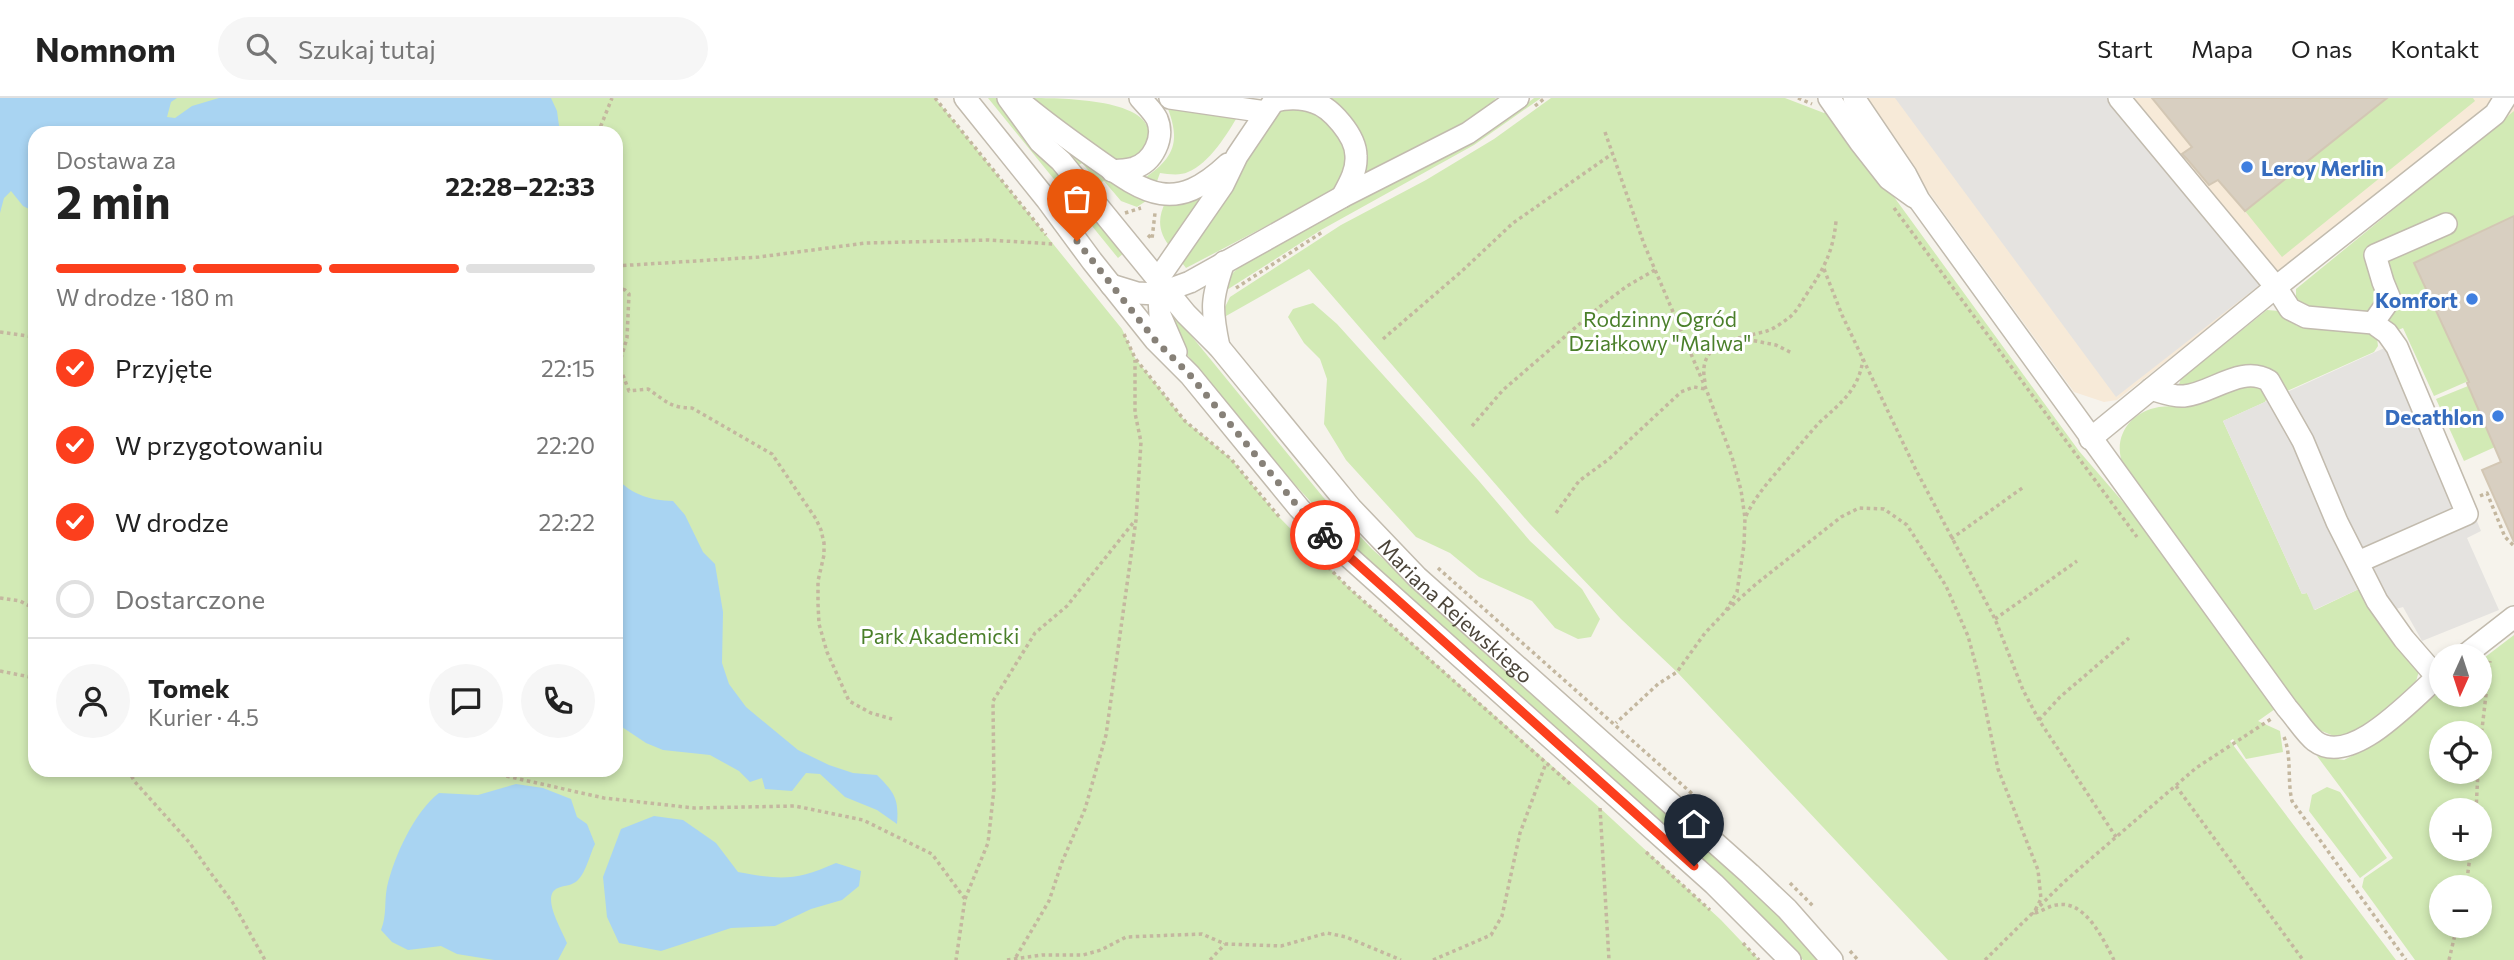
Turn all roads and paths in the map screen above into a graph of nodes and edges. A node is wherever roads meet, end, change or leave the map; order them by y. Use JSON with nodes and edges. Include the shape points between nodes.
{"nodes":[{"id":1,"x":612,"y":98,"type":"edge"},
{"id":2,"x":965,"y":98,"type":"edge"},
{"id":3,"x":1007,"y":98,"type":"edge"},
{"id":4,"x":1016,"y":98,"type":"edge"},
{"id":5,"x":1140,"y":98,"type":"edge"},
{"id":6,"x":1170,"y":98,"type":"edge"},
{"id":7,"x":1518,"y":98,"type":"edge"},
{"id":8,"x":1829,"y":98,"type":"edge"},
{"id":9,"x":1854,"y":98,"type":"edge"},
{"id":10,"x":2119,"y":98,"type":"edge"},
{"id":11,"x":2505,"y":98,"type":"edge"},
{"id":12,"x":1272,"y":104,"type":"edge"},
{"id":13,"x":1498,"y":107,"type":"edge"},
{"id":14,"x":600,"y":126,"type":"edge"},
{"id":15,"x":1605,"y":132,"type":"dead end"},
{"id":16,"x":1612,"y":154,"type":"junction"},
{"id":17,"x":1237,"y":156,"type":"junction"},
{"id":18,"x":1112,"y":171,"type":"junction"},
{"id":19,"x":1342,"y":197,"type":"junction"},
{"id":20,"x":1919,"y":200,"type":"junction"},
{"id":21,"x":1890,"y":203,"type":"dead end"},
{"id":22,"x":1836,"y":221,"type":"dead end"},
{"id":23,"x":2446,"y":224,"type":"dead end"},
{"id":24,"x":1054,"y":244,"type":"dead end"},
{"id":25,"x":1224,"y":262,"type":"junction"},
{"id":26,"x":623,"y":266,"type":"edge"},
{"id":27,"x":1824,"y":269,"type":"junction"},
{"id":28,"x":1655,"y":270,"type":"junction"},
{"id":29,"x":1111,"y":285,"type":"junction"},
{"id":30,"x":2276,"y":287,"type":"junction"},
{"id":31,"x":1161,"y":288,"type":"junction"},
{"id":32,"x":623,"y":289,"type":"edge"},
{"id":33,"x":2373,"y":323,"type":"junction"},
{"id":34,"x":0,"y":332,"type":"edge"},
{"id":35,"x":28,"y":336,"type":"edge"},
{"id":36,"x":1734,"y":337,"type":"junction"},
{"id":37,"x":1383,"y":339,"type":"dead end"},
{"id":38,"x":1219,"y":347,"type":"junction"},
{"id":39,"x":623,"y":353,"type":"edge"},
{"id":40,"x":1792,"y":353,"type":"dead end"},
{"id":41,"x":1135,"y":358,"type":"dead end"},
{"id":42,"x":1863,"y":358,"type":"junction"},
{"id":43,"x":623,"y":375,"type":"edge"},
{"id":44,"x":1190,"y":375,"type":"junction"},
{"id":45,"x":1706,"y":389,"type":"junction"},
{"id":46,"x":2151,"y":389,"type":"junction"},
{"id":47,"x":1472,"y":426,"type":"dead end"},
{"id":48,"x":2090,"y":439,"type":"junction"},
{"id":49,"x":2025,"y":486,"type":"dead end"},
{"id":50,"x":2463,"y":503,"type":"junction"},
{"id":51,"x":1556,"y":513,"type":"dead end"},
{"id":52,"x":1745,"y":517,"type":"junction"},
{"id":53,"x":1136,"y":520,"type":"junction"},
{"id":54,"x":1951,"y":539,"type":"junction"},
{"id":55,"x":2139,"y":540,"type":"dead end"},
{"id":56,"x":2514,"y":546,"type":"edge"},
{"id":57,"x":2077,"y":561,"type":"dead end"},
{"id":58,"x":2358,"y":562,"type":"junction"},
{"id":59,"x":1432,"y":565,"type":"dead end"},
{"id":60,"x":0,"y":598,"type":"edge"},
{"id":61,"x":28,"y":605,"type":"edge"},
{"id":62,"x":1725,"y":612,"type":"junction"},
{"id":63,"x":2514,"y":617,"type":"edge"},
{"id":64,"x":1995,"y":619,"type":"junction"},
{"id":65,"x":2495,"y":632,"type":"junction"},
{"id":66,"x":2129,"y":638,"type":"dead end"},
{"id":67,"x":2479,"y":644,"type":"edge"},
{"id":68,"x":2429,"y":665,"type":"edge"},
{"id":69,"x":0,"y":671,"type":"edge"},
{"id":70,"x":28,"y":677,"type":"edge"},
{"id":71,"x":2429,"y":685,"type":"edge"},
{"id":72,"x":2278,"y":717,"type":"junction"},
{"id":73,"x":892,"y":719,"type":"dead end"},
{"id":74,"x":2039,"y":720,"type":"junction"},
{"id":75,"x":2481,"y":721,"type":"edge"},
{"id":76,"x":1615,"y":723,"type":"junction"},
{"id":77,"x":2280,"y":731,"type":"dead end"},
{"id":78,"x":1601,"y":740,"type":"junction"},
{"id":79,"x":134,"y":777,"type":"edge"},
{"id":80,"x":510,"y":777,"type":"edge"},
{"id":81,"x":1573,"y":786,"type":"dead end"},
{"id":82,"x":2176,"y":786,"type":"junction"},
{"id":83,"x":1591,"y":801,"type":"dead end"},
{"id":84,"x":1600,"y":808,"type":"junction"},
{"id":85,"x":1609,"y":817,"type":"dead end"},
{"id":86,"x":1724,"y":823,"type":"dead end"},
{"id":87,"x":2116,"y":838,"type":"junction"},
{"id":88,"x":1644,"y":850,"type":"dead end"},
{"id":89,"x":1784,"y":877,"type":"dead end"},
{"id":90,"x":965,"y":900,"type":"junction"},
{"id":91,"x":1711,"y":911,"type":"dead end"},
{"id":92,"x":1819,"y":914,"type":"dead end"},
{"id":93,"x":2033,"y":914,"type":"junction"},
{"id":94,"x":2454,"y":938,"type":"edge"},
{"id":95,"x":1740,"y":940,"type":"dead end"},
{"id":96,"x":1225,"y":944,"type":"junction"},
{"id":97,"x":1837,"y":951,"type":"edge"},
{"id":98,"x":1016,"y":957,"type":"junction"},
{"id":99,"x":265,"y":960,"type":"edge"},
{"id":100,"x":956,"y":960,"type":"edge"},
{"id":101,"x":1007,"y":960,"type":"edge"},
{"id":102,"x":1210,"y":960,"type":"edge"},
{"id":103,"x":1401,"y":960,"type":"edge"},
{"id":104,"x":1433,"y":960,"type":"edge"},
{"id":105,"x":1609,"y":960,"type":"edge"},
{"id":106,"x":1759,"y":960,"type":"edge"},
{"id":107,"x":1790,"y":960,"type":"edge"},
{"id":108,"x":1858,"y":960,"type":"edge"},
{"id":109,"x":1985,"y":960,"type":"edge"},
{"id":110,"x":2113,"y":960,"type":"edge"},
{"id":111,"x":2303,"y":960,"type":"edge"},
{"id":112,"x":2406,"y":960,"type":"edge"},
{"id":113,"x":2449,"y":960,"type":"edge"}],
"edges":[{"from":1,"to":14,"type":"path"},
{"from":2,"to":29,"type":"street","name":"Mariana Rejewskiego"},
{"from":3,"to":31,"type":"street","name":"Mariana Rejewskiego"},
{"from":4,"to":18,"type":"street"},
{"from":5,"to":18,"type":"street","via":[[1158,122],[1153,155],[1132,169]]},
{"from":6,"to":12,"type":"street"},
{"from":7,"to":13,"type":"street"},
{"from":8,"to":20,"type":"street","via":[[1889,178]]},
{"from":9,"to":20,"type":"street"},
{"from":10,"to":30,"type":"street"},
{"from":11,"to":30,"type":"street","via":[[2495,114]]},
{"from":12,"to":17,"type":"street"},
{"from":12,"to":19,"type":"street","via":[[1290,99],[1314,102],[1345,130],[1357,152],[1356,169]]},
{"from":13,"to":19,"type":"street","via":[[1444,145]]},
{"from":15,"to":16,"type":"path"},
{"from":16,"to":28,"type":"path"},
{"from":16,"to":37,"type":"path","via":[[1513,223]]},
{"from":17,"to":18,"type":"street","via":[[1202,186],[1175,194],[1146,191]]},
{"from":17,"to":31,"type":"street"},
{"from":19,"to":25,"type":"street"},
{"from":20,"to":48,"type":"street"},
{"from":21,"to":55,"type":"path"},
{"from":22,"to":27,"type":"path"},
{"from":23,"to":33,"type":"street","via":[[2375,254],[2390,299]]},
{"from":24,"to":26,"type":"path","via":[[988,240],[866,243],[759,257]]},
{"from":25,"to":31,"type":"street"},
{"from":25,"to":38,"type":"street","via":[[1212,301]]},
{"from":27,"to":36,"type":"path","via":[[1792,316],[1769,331]]},
{"from":27,"to":42,"type":"path"},
{"from":28,"to":45,"type":"path"},
{"from":28,"to":47,"type":"path","via":[[1598,308],[1503,390]]},
{"from":29,"to":31,"type":"street","via":[[1137,293]]},
{"from":29,"to":44,"type":"street","name":"Mariana Rejewskiego"},
{"from":30,"to":33,"type":"street","via":[[2290,309],[2306,317]]},
{"from":30,"to":46,"type":"street"},
{"from":31,"to":38,"type":"street","name":"Mariana Rejewskiego"},
{"from":31,"to":44,"type":"street","via":[[1160,315]]},
{"from":32,"to":39,"type":"path","via":[[630,301]]},
{"from":33,"to":50,"type":"street","via":[[2397,347]]},
{"from":34,"to":35,"type":"path"},
{"from":36,"to":40,"type":"path"},
{"from":36,"to":45,"type":"path","via":[[1706,359]]},
{"from":38,"to":78,"type":"street","name":"Mariana Rejewskiego","via":[[1385,546]]},
{"from":41,"to":53,"type":"path","via":[[1140,442]]},
{"from":42,"to":52,"type":"path","via":[[1853,389],[1768,480]]},
{"from":42,"to":54,"type":"path"},
{"from":43,"to":73,"type":"path","via":[[629,391],[648,390],[669,405],[692,408],[772,454],[821,530],[824,555],[818,582],[819,624],[846,696],[854,705]]},
{"from":44,"to":107,"type":"street","name":"Mariana Rejewskiego","via":[[1330,540],[1714,884]]},
{"from":45,"to":51,"type":"path","via":[[1695,387],[1681,393],[1579,481]]},
{"from":45,"to":52,"type":"path","via":[[1732,457]]},
{"from":46,"to":48,"type":"street"},
{"from":46,"to":58,"type":"street","via":[[2181,397],[2240,377],[2269,381],[2303,441]]},
{"from":48,"to":72,"type":"street"},
{"from":49,"to":54,"type":"path"},
{"from":50,"to":56,"type":"path","via":[[2487,493],[2505,537]]},
{"from":50,"to":58,"type":"street","via":[[2467,514]]},
{"from":52,"to":62,"type":"path","via":[[1737,592]]},
{"from":53,"to":90,"type":"path","via":[[1067,606],[1035,632],[993,701],[994,789],[988,843]]},
{"from":53,"to":98,"type":"path","via":[[1106,735],[1085,809],[1049,901]]},
{"from":54,"to":64,"type":"path"},
{"from":57,"to":64,"type":"path"},
{"from":58,"to":68,"type":"street","via":[[2377,601]]},
{"from":59,"to":76,"type":"path"},
{"from":60,"to":61,"type":"path"},
{"from":62,"to":76,"type":"path","via":[[1677,672]]},
{"from":62,"to":93,"type":"path","via":[[1820,533],[1859,508],[1884,509],[1907,525],[1946,586],[1968,636],[1998,769],[2038,870],[2041,899]]},
{"from":63,"to":65,"type":"street"},
{"from":64,"to":74,"type":"path"},
{"from":65,"to":67,"type":"street"},
{"from":65,"to":75,"type":"path"},
{"from":66,"to":74,"type":"path"},
{"from":69,"to":70,"type":"path"},
{"from":71,"to":72,"type":"street","via":[[2374,732],[2348,746],[2315,741]]},
{"from":72,"to":82,"type":"path","via":[[2196,768]]},
{"from":74,"to":87,"type":"path"},
{"from":76,"to":78,"type":"path"},
{"from":76,"to":86,"type":"path"},
{"from":77,"to":112,"type":"path","via":[[2288,748],[2292,801]]},
{"from":78,"to":97,"type":"street","name":"Mariana Rejewskiego"},
{"from":79,"to":99,"type":"path","via":[[189,842]]},
{"from":80,"to":90,"type":"path","via":[[604,799],[694,808],[795,806],[863,820],[932,854]]},
{"from":81,"to":104,"type":"path","via":[[1546,763],[1520,834],[1502,916],[1490,935]]},
{"from":82,"to":87,"type":"path"},
{"from":82,"to":111,"type":"path"},
{"from":83,"to":84,"type":"path"},
{"from":84,"to":85,"type":"path"},
{"from":84,"to":105,"type":"path"},
{"from":87,"to":93,"type":"path"},
{"from":88,"to":91,"type":"path"},
{"from":89,"to":92,"type":"path"},
{"from":90,"to":100,"type":"path"},
{"from":93,"to":109,"type":"path"},
{"from":93,"to":110,"type":"path","via":[[2058,904],[2078,910],[2094,925]]},
{"from":94,"to":113,"type":"path"},
{"from":95,"to":106,"type":"path"},
{"from":96,"to":98,"type":"path","via":[[1202,934],[1126,937],[1083,955]]},
{"from":96,"to":102,"type":"path"},
{"from":96,"to":103,"type":"path","via":[[1281,946],[1327,933]]},
{"from":97,"to":108,"type":"path"},
{"from":98,"to":101,"type":"path"}]}
